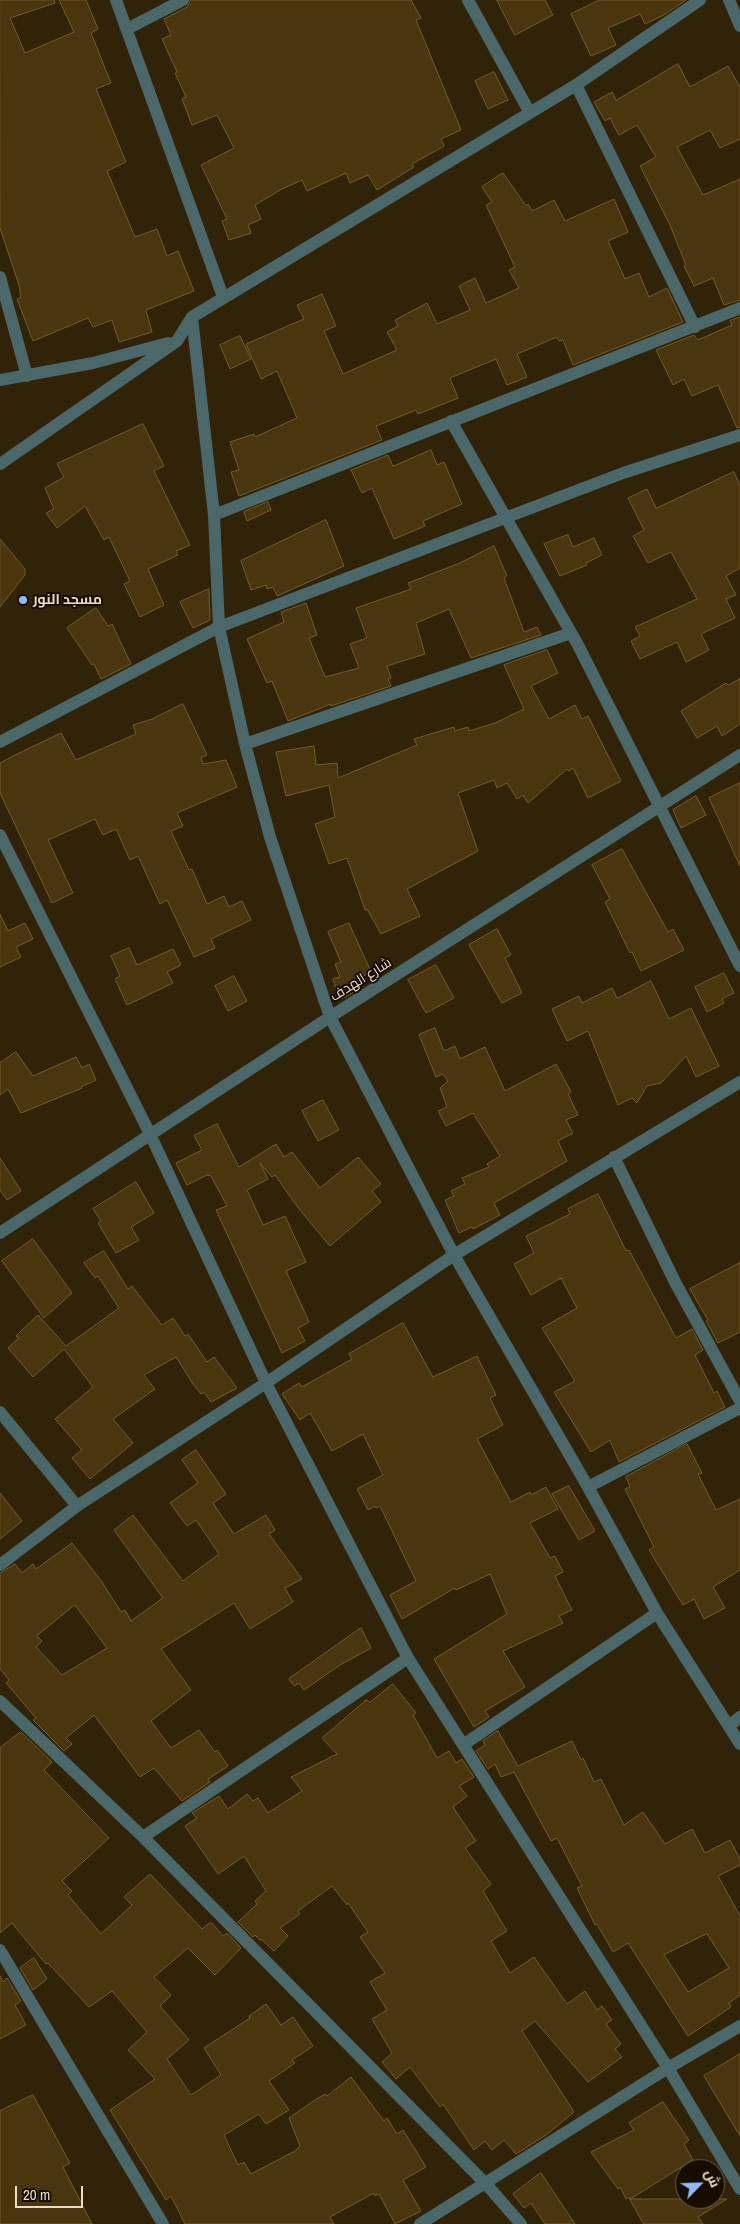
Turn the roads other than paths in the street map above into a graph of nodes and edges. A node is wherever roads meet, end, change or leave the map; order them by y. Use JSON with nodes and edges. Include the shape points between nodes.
{"nodes":[{"id":1,"x":116,"y":0,"type":"edge"},
{"id":2,"x":183,"y":0,"type":"edge"},
{"id":3,"x":468,"y":0,"type":"edge"},
{"id":4,"x":700,"y":0,"type":"edge"},
{"id":5,"x":729,"y":0,"type":"edge"},
{"id":6,"x":740,"y":26,"type":"edge"},
{"id":7,"x":127,"y":28,"type":"junction"},
{"id":8,"x":576,"y":85,"type":"junction"},
{"id":9,"x":530,"y":113,"type":"junction"},
{"id":10,"x":0,"y":277,"type":"edge"},
{"id":11,"x":223,"y":297,"type":"junction"},
{"id":12,"x":740,"y":308,"type":"edge"},
{"id":13,"x":192,"y":317,"type":"junction"},
{"id":14,"x":695,"y":327,"type":"junction"},
{"id":15,"x":177,"y":341,"type":"junction"},
{"id":16,"x":26,"y":376,"type":"junction"},
{"id":17,"x":0,"y":380,"type":"edge"},
{"id":18,"x":451,"y":421,"type":"junction"},
{"id":19,"x":740,"y":435,"type":"edge"},
{"id":20,"x":0,"y":464,"type":"edge"},
{"id":21,"x":214,"y":516,"type":"junction"},
{"id":22,"x":507,"y":518,"type":"junction"},
{"id":23,"x":219,"y":627,"type":"junction"},
{"id":24,"x":571,"y":633,"type":"junction"},
{"id":25,"x":0,"y":742,"type":"edge"},
{"id":26,"x":245,"y":744,"type":"junction"},
{"id":27,"x":740,"y":755,"type":"edge"},
{"id":28,"x":660,"y":808,"type":"junction"},
{"id":29,"x":0,"y":835,"type":"edge"},
{"id":30,"x":740,"y":966,"type":"edge"},
{"id":31,"x":330,"y":1017,"type":"junction"},
{"id":32,"x":740,"y":1082,"type":"edge"},
{"id":33,"x":150,"y":1134,"type":"junction"},
{"id":34,"x":614,"y":1157,"type":"junction"},
{"id":35,"x":2,"y":1227,"type":"edge"},
{"id":36,"x":454,"y":1255,"type":"junction"},
{"id":37,"x":266,"y":1383,"type":"junction"},
{"id":38,"x":740,"y":1401,"type":"edge"},
{"id":39,"x":740,"y":1408,"type":"edge"},
{"id":40,"x":0,"y":1412,"type":"edge"},
{"id":41,"x":588,"y":1487,"type":"junction"},
{"id":42,"x":77,"y":1506,"type":"junction"},
{"id":43,"x":0,"y":1566,"type":"edge"},
{"id":44,"x":657,"y":1613,"type":"junction"},
{"id":45,"x":408,"y":1658,"type":"junction"},
{"id":46,"x":0,"y":1701,"type":"edge"},
{"id":47,"x":740,"y":1717,"type":"edge"},
{"id":48,"x":729,"y":1726,"type":"junction"},
{"id":49,"x":740,"y":1744,"type":"edge"},
{"id":50,"x":463,"y":1746,"type":"junction"},
{"id":51,"x":143,"y":1837,"type":"junction"},
{"id":52,"x":0,"y":1950,"type":"edge"},
{"id":53,"x":740,"y":2026,"type":"edge"},
{"id":54,"x":668,"y":2068,"type":"junction"},
{"id":55,"x":486,"y":2184,"type":"junction"},
{"id":56,"x":740,"y":2189,"type":"edge"},
{"id":57,"x":163,"y":2224,"type":"edge"},
{"id":58,"x":420,"y":2224,"type":"edge"},
{"id":59,"x":521,"y":2224,"type":"edge"}],
"edges":[{"from":1,"to":7,"type":"street"},
{"from":2,"to":7,"type":"street"},
{"from":3,"to":9,"type":"street"},
{"from":4,"to":8,"type":"street"},
{"from":5,"to":6,"type":"street"},
{"from":7,"to":11,"type":"street"},
{"from":8,"to":9,"type":"street"},
{"from":8,"to":14,"type":"street"},
{"from":9,"to":11,"type":"street"},
{"from":10,"to":16,"type":"street"},
{"from":11,"to":13,"type":"street"},
{"from":12,"to":14,"type":"street"},
{"from":13,"to":15,"type":"street"},
{"from":13,"to":21,"type":"street"},
{"from":14,"to":18,"type":"street"},
{"from":15,"to":16,"type":"street"},
{"from":15,"to":20,"type":"street"},
{"from":16,"to":17,"type":"street"},
{"from":18,"to":21,"type":"street"},
{"from":18,"to":22,"type":"street"},
{"from":19,"to":22,"type":"street"},
{"from":21,"to":23,"type":"street"},
{"from":22,"to":23,"type":"street"},
{"from":22,"to":24,"type":"street"},
{"from":23,"to":25,"type":"street"},
{"from":23,"to":26,"type":"street"},
{"from":24,"to":26,"type":"street"},
{"from":24,"to":28,"type":"street"},
{"from":26,"to":31,"type":"street","via":[[270,837]]},
{"from":27,"to":28,"type":"street","name":"شارع الهدف"},
{"from":28,"to":30,"type":"street"},
{"from":28,"to":31,"type":"street","name":"شارع الهدف"},
{"from":29,"to":33,"type":"street"},
{"from":31,"to":33,"type":"street","name":"شارع الهدف"},
{"from":31,"to":36,"type":"street"},
{"from":32,"to":34,"type":"street"},
{"from":33,"to":35,"type":"street","name":"شارع الهدف"},
{"from":33,"to":37,"type":"street"},
{"from":34,"to":36,"type":"street"},
{"from":34,"to":38,"type":"street","via":[[675,1282]]},
{"from":36,"to":37,"type":"street"},
{"from":36,"to":41,"type":"street"},
{"from":37,"to":42,"type":"street"},
{"from":37,"to":45,"type":"street"},
{"from":39,"to":41,"type":"street"},
{"from":40,"to":42,"type":"street"},
{"from":41,"to":44,"type":"street"},
{"from":42,"to":43,"type":"street"},
{"from":44,"to":48,"type":"street"},
{"from":44,"to":50,"type":"street"},
{"from":45,"to":50,"type":"street"},
{"from":45,"to":51,"type":"street"},
{"from":46,"to":51,"type":"street"},
{"from":47,"to":48,"type":"street"},
{"from":48,"to":49,"type":"street"},
{"from":50,"to":54,"type":"street"},
{"from":51,"to":55,"type":"street"},
{"from":52,"to":57,"type":"street"},
{"from":53,"to":54,"type":"street"},
{"from":54,"to":55,"type":"street"},
{"from":54,"to":56,"type":"street"},
{"from":55,"to":58,"type":"street"},
{"from":55,"to":59,"type":"street"}]}
